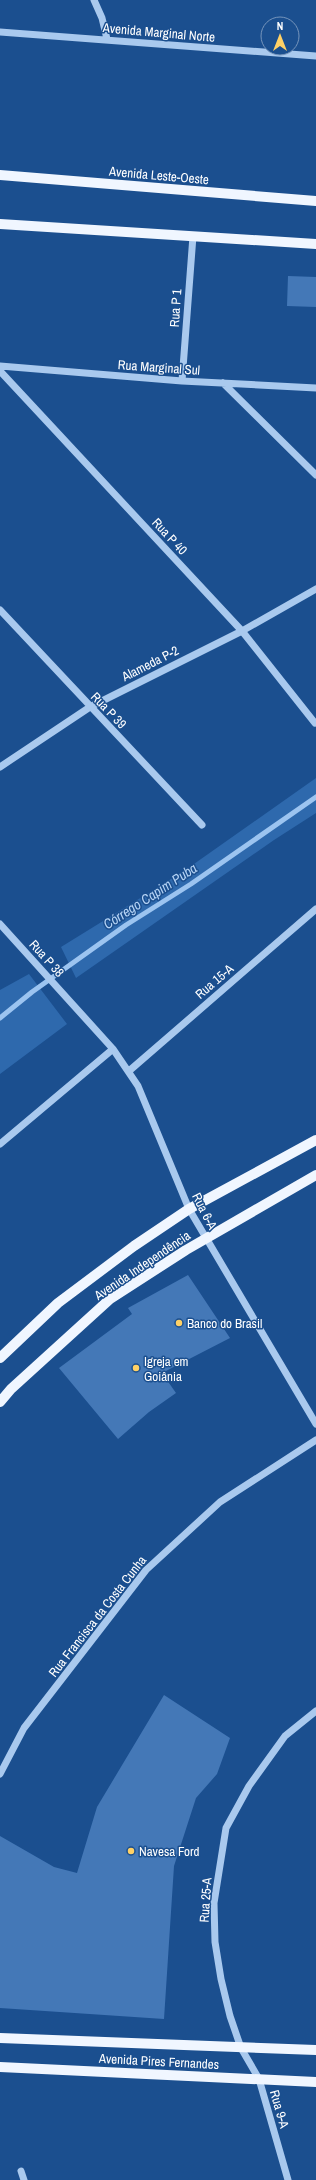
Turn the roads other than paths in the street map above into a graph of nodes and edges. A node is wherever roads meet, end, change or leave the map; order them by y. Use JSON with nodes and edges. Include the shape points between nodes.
{"nodes":[{"id":1,"x":94,"y":0,"type":"edge"},
{"id":2,"x":0,"y":32,"type":"edge"},
{"id":3,"x":107,"y":39,"type":"junction"},
{"id":4,"x":316,"y":56,"type":"edge"},
{"id":5,"x":0,"y":175,"type":"edge"},
{"id":6,"x":316,"y":201,"type":"edge"},
{"id":7,"x":0,"y":224,"type":"edge"},
{"id":8,"x":193,"y":236,"type":"junction"},
{"id":9,"x":316,"y":244,"type":"edge"},
{"id":10,"x":0,"y":366,"type":"edge"},
{"id":11,"x":0,"y":371,"type":"edge"},
{"id":12,"x":182,"y":382,"type":"junction"},
{"id":13,"x":223,"y":384,"type":"junction"},
{"id":14,"x":316,"y":388,"type":"edge"},
{"id":15,"x":316,"y":475,"type":"edge"},
{"id":16,"x":316,"y":589,"type":"edge"},
{"id":17,"x":0,"y":610,"type":"edge"},
{"id":18,"x":242,"y":631,"type":"junction"},
{"id":19,"x":90,"y":707,"type":"junction"},
{"id":20,"x":315,"y":723,"type":"edge"},
{"id":21,"x":0,"y":767,"type":"edge"},
{"id":22,"x":202,"y":825,"type":"dead end"},
{"id":23,"x":316,"y":909,"type":"edge"},
{"id":24,"x":0,"y":924,"type":"edge"},
{"id":25,"x":76,"y":1009,"type":"joint"},
{"id":26,"x":113,"y":1049,"type":"junction"},
{"id":27,"x":128,"y":1071,"type":"junction"},
{"id":28,"x":316,"y":1140,"type":"edge"},
{"id":29,"x":0,"y":1144,"type":"edge"},
{"id":30,"x":316,"y":1175,"type":"edge"},
{"id":31,"x":189,"y":1209,"type":"junction"},
{"id":32,"x":205,"y":1239,"type":"junction"},
{"id":33,"x":0,"y":1358,"type":"edge"},
{"id":34,"x":0,"y":1402,"type":"edge"},
{"id":35,"x":316,"y":1424,"type":"edge"},
{"id":36,"x":316,"y":1440,"type":"edge"},
{"id":37,"x":316,"y":1711,"type":"edge"},
{"id":38,"x":0,"y":1774,"type":"edge"},
{"id":39,"x":0,"y":2038,"type":"edge"},
{"id":40,"x":241,"y":2048,"type":"junction"},
{"id":41,"x":316,"y":2050,"type":"edge"},
{"id":42,"x":0,"y":2067,"type":"edge"},
{"id":43,"x":259,"y":2079,"type":"junction"},
{"id":44,"x":316,"y":2082,"type":"edge"},
{"id":45,"x":21,"y":2171,"type":"dead end"},
{"id":46,"x":24,"y":2180,"type":"edge"},
{"id":47,"x":288,"y":2180,"type":"edge"}],
"edges":[{"from":1,"to":3,"type":"street"},
{"from":2,"to":3,"type":"street","name":"Avenida Marginal Norte"},
{"from":3,"to":4,"type":"street","name":"Avenida Marginal Norte"},
{"from":5,"to":6,"type":"main road","name":"Avenida Leste-Oeste"},
{"from":7,"to":8,"type":"main road"},
{"from":8,"to":9,"type":"main road"},
{"from":8,"to":12,"type":"street","name":"Rua P 1"},
{"from":10,"to":12,"type":"street","name":"Rua Marginal Sul"},
{"from":11,"to":18,"type":"street","name":"Rua P 40"},
{"from":12,"to":13,"type":"street","name":"Rua Marginal Sul"},
{"from":13,"to":14,"type":"street","name":"Rua Marginal Sul"},
{"from":13,"to":15,"type":"street"},
{"from":16,"to":18,"type":"street","name":"Alameda P-2"},
{"from":17,"to":19,"type":"street","name":"Rua P 39"},
{"from":18,"to":19,"type":"street","name":"Alameda P-2"},
{"from":18,"to":20,"type":"street","name":"Rua P 40"},
{"from":19,"to":21,"type":"street","name":"Alameda P-2"},
{"from":19,"to":22,"type":"street","name":"Rua P 39"},
{"from":23,"to":27,"type":"street","name":"Rua 15-A"},
{"from":24,"to":25,"type":"street","name":"Rua P 38"},
{"from":25,"to":26,"type":"street","name":"Rua 6-A"},
{"from":26,"to":27,"type":"street","name":"Rua 6-A"},
{"from":26,"to":29,"type":"street"},
{"from":27,"to":31,"type":"street","name":"Rua 6-A","via":[[138,1086]]},
{"from":28,"to":31,"type":"main road","name":"Avenida Independência"},
{"from":30,"to":32,"type":"main road","name":"Avenida Independência"},
{"from":31,"to":32,"type":"street","name":"Rua 6-A"},
{"from":31,"to":33,"type":"main road","name":"Avenida Independência","via":[[134,1246],[58,1303]]},
{"from":32,"to":34,"type":"main road","name":"Avenida Independência","via":[[110,1299]]},
{"from":32,"to":35,"type":"street","name":"Rua 6-A"},
{"from":36,"to":38,"type":"street","name":"Rua Francisca da Costa Cunha","via":[[220,1502],[146,1570],[24,1728]]},
{"from":37,"to":40,"type":"street","name":"Rua 25-A","via":[[286,1736],[249,1786],[226,1828],[214,1903],[215,1942],[221,1979]]},
{"from":39,"to":40,"type":"main road","name":"Avenida Pires Fernandes"},
{"from":40,"to":41,"type":"main road","name":"Avenida Pires Fernandes"},
{"from":40,"to":43,"type":"street","name":"Rua 9-A"},
{"from":42,"to":43,"type":"main road","name":"Avenida Pires Fernandes"},
{"from":43,"to":44,"type":"main road","name":"Avenida Pires Fernandes"},
{"from":43,"to":47,"type":"street","name":"Rua 9-A"},
{"from":45,"to":46,"type":"street"}]}
